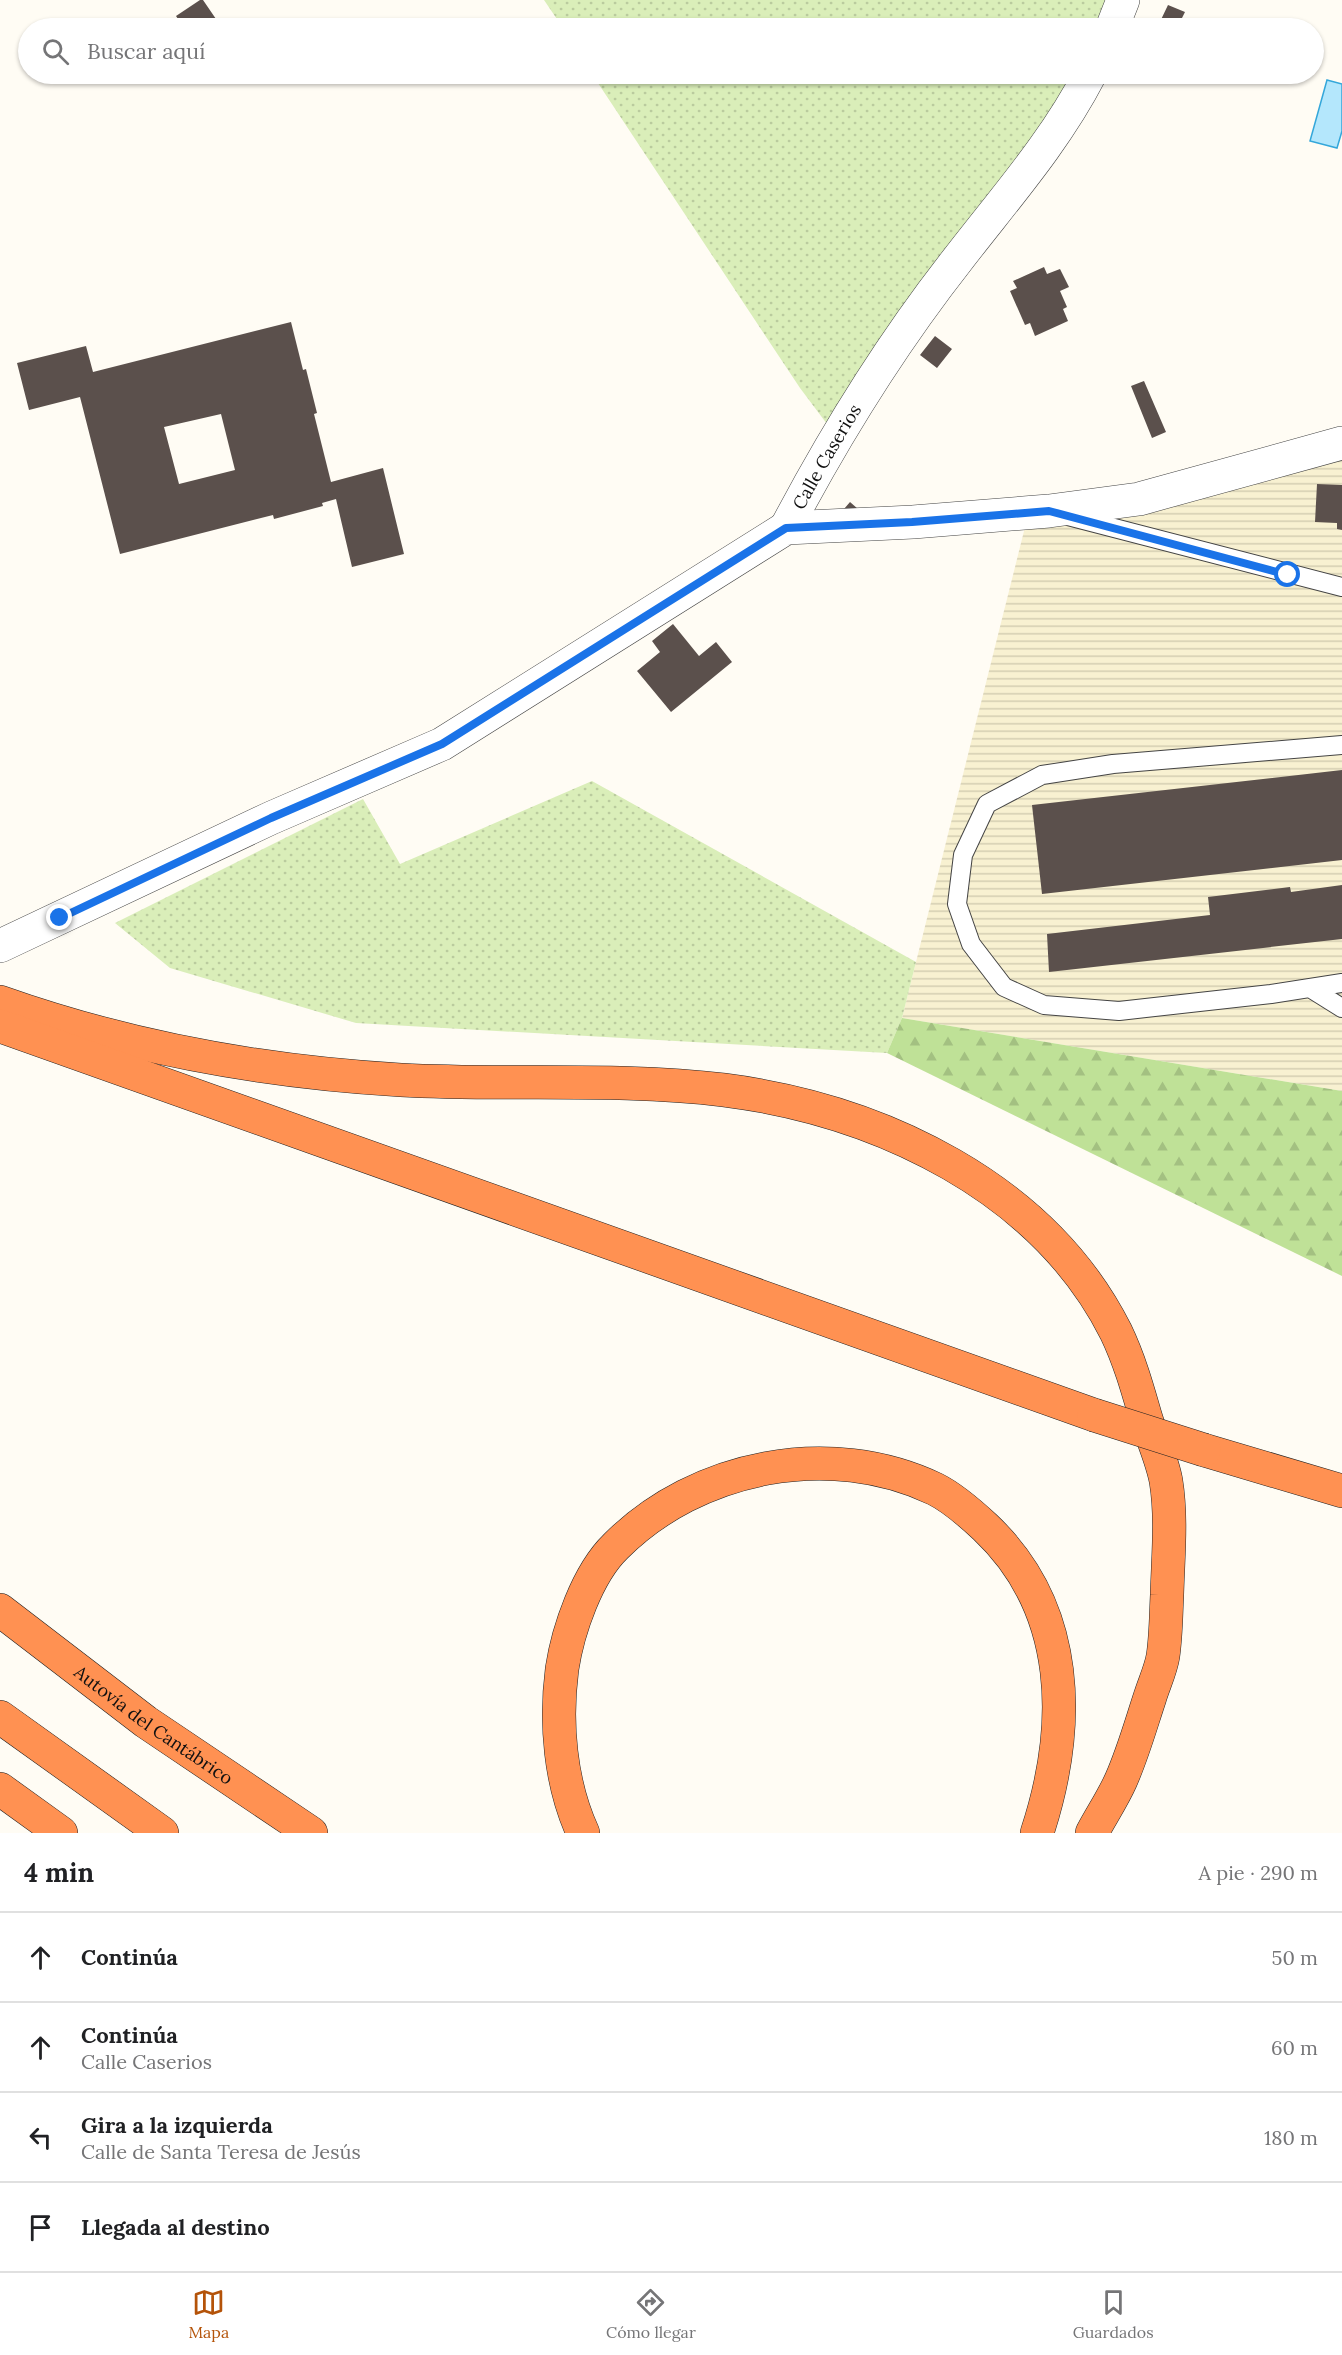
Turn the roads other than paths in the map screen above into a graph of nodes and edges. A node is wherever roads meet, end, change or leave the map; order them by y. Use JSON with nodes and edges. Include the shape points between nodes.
{"nodes":[{"id":1,"x":1123,"y":0,"type":"edge"},
{"id":2,"x":1116,"y":18,"type":"edge"},
{"id":3,"x":1084,"y":84,"type":"edge"},
{"id":4,"x":1342,"y":443,"type":"edge"},
{"id":5,"x":1049,"y":511,"type":"junction"},
{"id":6,"x":786,"y":528,"type":"junction"},
{"id":7,"x":1342,"y":587,"type":"edge"},
{"id":8,"x":1342,"y":745,"type":"edge"},
{"id":9,"x":0,"y":946,"type":"edge"},
{"id":10,"x":1342,"y":983,"type":"edge"},
{"id":11,"x":1310,"y":988,"type":"junction"},
{"id":12,"x":0,"y":1002,"type":"edge"},
{"id":13,"x":1342,"y":1008,"type":"edge"},
{"id":14,"x":0,"y":1026,"type":"edge"},
{"id":15,"x":1342,"y":1491,"type":"edge"},
{"id":16,"x":0,"y":1610,"type":"edge"},
{"id":17,"x":0,"y":1717,"type":"edge"},
{"id":18,"x":0,"y":1789,"type":"edge"},
{"id":19,"x":0,"y":1815,"type":"edge"},
{"id":20,"x":23,"y":1833,"type":"edge"},
{"id":21,"x":61,"y":1833,"type":"edge"},
{"id":22,"x":162,"y":1833,"type":"edge"},
{"id":23,"x":311,"y":1833,"type":"edge"},
{"id":24,"x":584,"y":1833,"type":"edge"},
{"id":25,"x":1037,"y":1833,"type":"edge"},
{"id":26,"x":1092,"y":1833,"type":"edge"}],
"edges":[{"from":1,"to":2,"type":"street"},
{"from":3,"to":6,"type":"street","name":"Calle Caserios","via":[[1025,176],[883,359]]},
{"from":4,"to":5,"type":"street","name":"Calle Caserios","via":[[1139,498]]},
{"from":5,"to":6,"type":"street","name":"Calle Caserios"},
{"from":5,"to":7,"type":"lane"},
{"from":6,"to":9,"type":"street","via":[[442,744],[271,818]]},
{"from":8,"to":11,"type":"lane","via":[[1113,764],[1042,775],[987,804],[963,855],[957,904],[971,944],[1004,987],[1044,1005],[1119,1011]]},
{"from":10,"to":11,"type":"lane"},
{"from":11,"to":13,"type":"lane"},
{"from":12,"to":26,"type":"highway","via":[[129,1041],[269,1068],[406,1080],[674,1086],[773,1099],[870,1126],[955,1166],[997,1193],[1056,1246],[1088,1285],[1116,1332],[1134,1375],[1166,1480],[1169,1540],[1163,1657],[1121,1780]]},
{"from":14,"to":15,"type":"highway","bridge":true,"via":[[1094,1415]]},
{"from":16,"to":23,"type":"highway","name":"Autovía del Cantábrico","via":[[146,1722]]},
{"from":17,"to":22,"type":"highway"},
{"from":18,"to":21,"type":"highway"},
{"from":19,"to":20,"type":"highway"},
{"from":24,"to":25,"type":"highway","via":[[567,1786],[560,1743],[559,1694],[566,1646],[585,1592],[614,1548],[655,1512],[706,1485],[755,1470],[808,1463],[858,1465],[937,1490],[970,1513],[1003,1544],[1030,1586],[1049,1629],[1058,1674],[1060,1720],[1054,1768]]}]}
